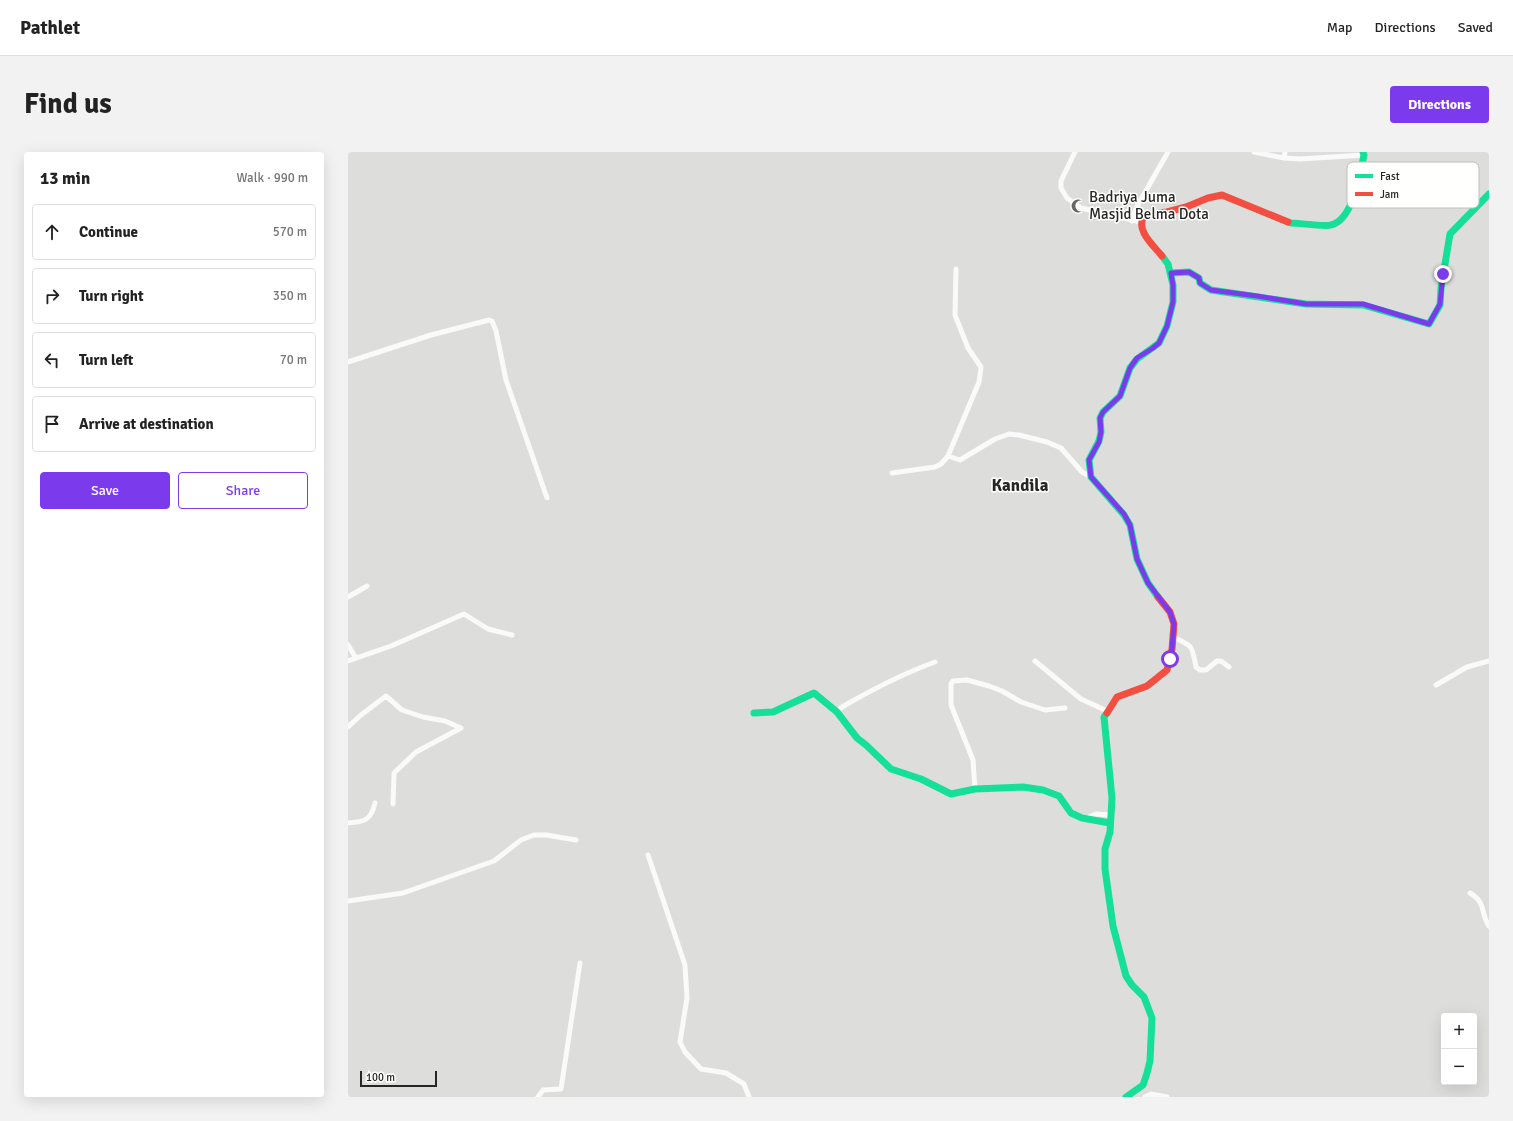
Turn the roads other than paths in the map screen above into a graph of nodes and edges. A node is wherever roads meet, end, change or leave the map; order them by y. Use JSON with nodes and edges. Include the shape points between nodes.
{"nodes":[{"id":1,"x":1075,"y":152,"type":"edge"},
{"id":2,"x":1168,"y":152,"type":"edge"},
{"id":3,"x":1254,"y":152,"type":"edge"},
{"id":4,"x":1285,"y":152,"type":"edge"},
{"id":5,"x":1363,"y":154,"type":"edge"},
{"id":6,"x":1284,"y":158,"type":"junction"},
{"id":7,"x":1489,"y":194,"type":"edge"},
{"id":8,"x":1479,"y":204,"type":"edge"},
{"id":9,"x":1350,"y":208,"type":"edge"},
{"id":10,"x":1475,"y":208,"type":"edge"},
{"id":11,"x":1132,"y":221,"type":"junction"},
{"id":12,"x":1141,"y":222,"type":"junction"},
{"id":13,"x":956,"y":269,"type":"dead end"},
{"id":14,"x":1171,"y":273,"type":"junction"},
{"id":15,"x":348,"y":362,"type":"edge"},
{"id":16,"x":948,"y":456,"type":"junction"},
{"id":17,"x":892,"y":473,"type":"dead end"},
{"id":18,"x":1091,"y":477,"type":"junction"},
{"id":19,"x":547,"y":498,"type":"dead end"},
{"id":20,"x":367,"y":586,"type":"dead end"},
{"id":21,"x":348,"y":597,"type":"edge"},
{"id":22,"x":512,"y":635,"type":"dead end"},
{"id":23,"x":1173,"y":637,"type":"junction"},
{"id":24,"x":348,"y":645,"type":"edge"},
{"id":25,"x":356,"y":658,"type":"junction"},
{"id":26,"x":348,"y":661,"type":"edge"},
{"id":27,"x":1489,"y":661,"type":"edge"},
{"id":28,"x":935,"y":662,"type":"dead end"},
{"id":29,"x":1035,"y":662,"type":"dead end"},
{"id":30,"x":1229,"y":667,"type":"dead end"},
{"id":31,"x":1436,"y":685,"type":"dead end"},
{"id":32,"x":1065,"y":708,"type":"dead end"},
{"id":33,"x":1107,"y":711,"type":"junction"},
{"id":34,"x":837,"y":712,"type":"junction"},
{"id":35,"x":754,"y":713,"type":"dead end"},
{"id":36,"x":348,"y":727,"type":"edge"},
{"id":37,"x":975,"y":789,"type":"junction"},
{"id":38,"x":375,"y":803,"type":"dead end"},
{"id":39,"x":393,"y":804,"type":"dead end"},
{"id":40,"x":1111,"y":815,"type":"junction"},
{"id":41,"x":1085,"y":819,"type":"junction"},
{"id":42,"x":348,"y":823,"type":"edge"},
{"id":43,"x":1110,"y":823,"type":"junction"},
{"id":44,"x":576,"y":840,"type":"dead end"},
{"id":45,"x":648,"y":856,"type":"dead end"},
{"id":46,"x":1470,"y":893,"type":"dead end"},
{"id":47,"x":348,"y":901,"type":"edge"},
{"id":48,"x":1489,"y":926,"type":"edge"},
{"id":49,"x":580,"y":963,"type":"dead end"},
{"id":50,"x":538,"y":1097,"type":"edge"},
{"id":51,"x":749,"y":1097,"type":"edge"},
{"id":52,"x":1126,"y":1097,"type":"edge"},
{"id":53,"x":1145,"y":1097,"type":"edge"},
{"id":54,"x":1168,"y":1097,"type":"edge"}],
"edges":[{"from":1,"to":11,"type":"street","via":[[1062,181],[1067,198],[1081,208]]},
{"from":2,"to":11,"type":"street","via":[[1136,208]]},
{"from":3,"to":6,"type":"street"},
{"from":4,"to":6,"type":"street"},
{"from":5,"to":6,"type":"street"},
{"from":7,"to":8,"type":"main road"},
{"from":9,"to":12,"type":"main road","via":[[1346,215],[1332,224],[1290,223],[1222,195],[1167,212],[1145,215]]},
{"from":10,"to":14,"type":"main road","via":[[1450,234],[1440,304],[1429,324],[1363,304],[1306,304],[1211,290],[1189,272]]},
{"from":11,"to":12,"type":"street"},
{"from":12,"to":14,"type":"main road","via":[[1143,232],[1168,264]]},
{"from":13,"to":16,"type":"street","via":[[955,315],[968,348],[981,367],[979,382]]},
{"from":14,"to":18,"type":"main road","via":[[1173,302],[1167,326],[1159,343],[1137,358],[1130,368],[1120,396],[1103,412],[1100,418],[1099,442],[1089,460]]},
{"from":15,"to":19,"type":"street","via":[[431,335],[492,321],[506,380]]},
{"from":16,"to":17,"type":"street","via":[[935,467]]},
{"from":16,"to":18,"type":"street","via":[[960,460],[995,439],[1009,434],[1019,435],[1062,448],[1082,472]]},
{"from":18,"to":23,"type":"main road","via":[[1124,514],[1130,525],[1137,559],[1148,583],[1170,612],[1174,624]]},
{"from":20,"to":21,"type":"street"},
{"from":22,"to":25,"type":"street","via":[[488,629],[464,614],[392,646]]},
{"from":23,"to":30,"type":"street","via":[[1193,649],[1196,667],[1200,670],[1206,670],[1217,661]]},
{"from":23,"to":33,"type":"main road","via":[[1167,670],[1147,686],[1117,697]]},
{"from":24,"to":25,"type":"street"},
{"from":25,"to":26,"type":"street"},
{"from":27,"to":31,"type":"street","via":[[1467,667]]},
{"from":28,"to":34,"type":"street","via":[[885,682]]},
{"from":29,"to":33,"type":"street","via":[[1081,699]]},
{"from":32,"to":37,"type":"street","via":[[1045,710],[1021,702],[989,686],[967,680],[953,681],[952,705],[973,760]]},
{"from":33,"to":40,"type":"main road","via":[[1104,727],[1112,798]]},
{"from":34,"to":35,"type":"main road","via":[[814,693],[773,712]]},
{"from":34,"to":37,"type":"main road","via":[[853,736],[891,769],[921,779],[951,794]]},
{"from":36,"to":39,"type":"street","via":[[386,696],[402,710],[445,721],[461,728],[416,752],[394,773]]},
{"from":37,"to":41,"type":"main road","via":[[1023,787],[1043,790],[1059,796],[1071,813]]},
{"from":38,"to":42,"type":"street","via":[[373,811],[366,819]]},
{"from":40,"to":41,"type":"street","via":[[1096,814]]},
{"from":40,"to":43,"type":"main road"},
{"from":41,"to":43,"type":"main road"},
{"from":43,"to":52,"type":"main road","via":[[1105,849],[1105,869],[1119,953],[1126,976],[1144,997],[1152,1018],[1147,1073],[1143,1085]]},
{"from":44,"to":47,"type":"street","via":[[534,835],[521,840],[494,862],[403,893]]},
{"from":45,"to":51,"type":"street","via":[[686,965],[687,998],[680,1042],[685,1052],[701,1069],[726,1073],[744,1084]]},
{"from":46,"to":48,"type":"street","via":[[1478,898]]},
{"from":49,"to":50,"type":"street","via":[[561,1089],[542,1090]]},
{"from":53,"to":54,"type":"street","via":[[1151,1094]]}]}
